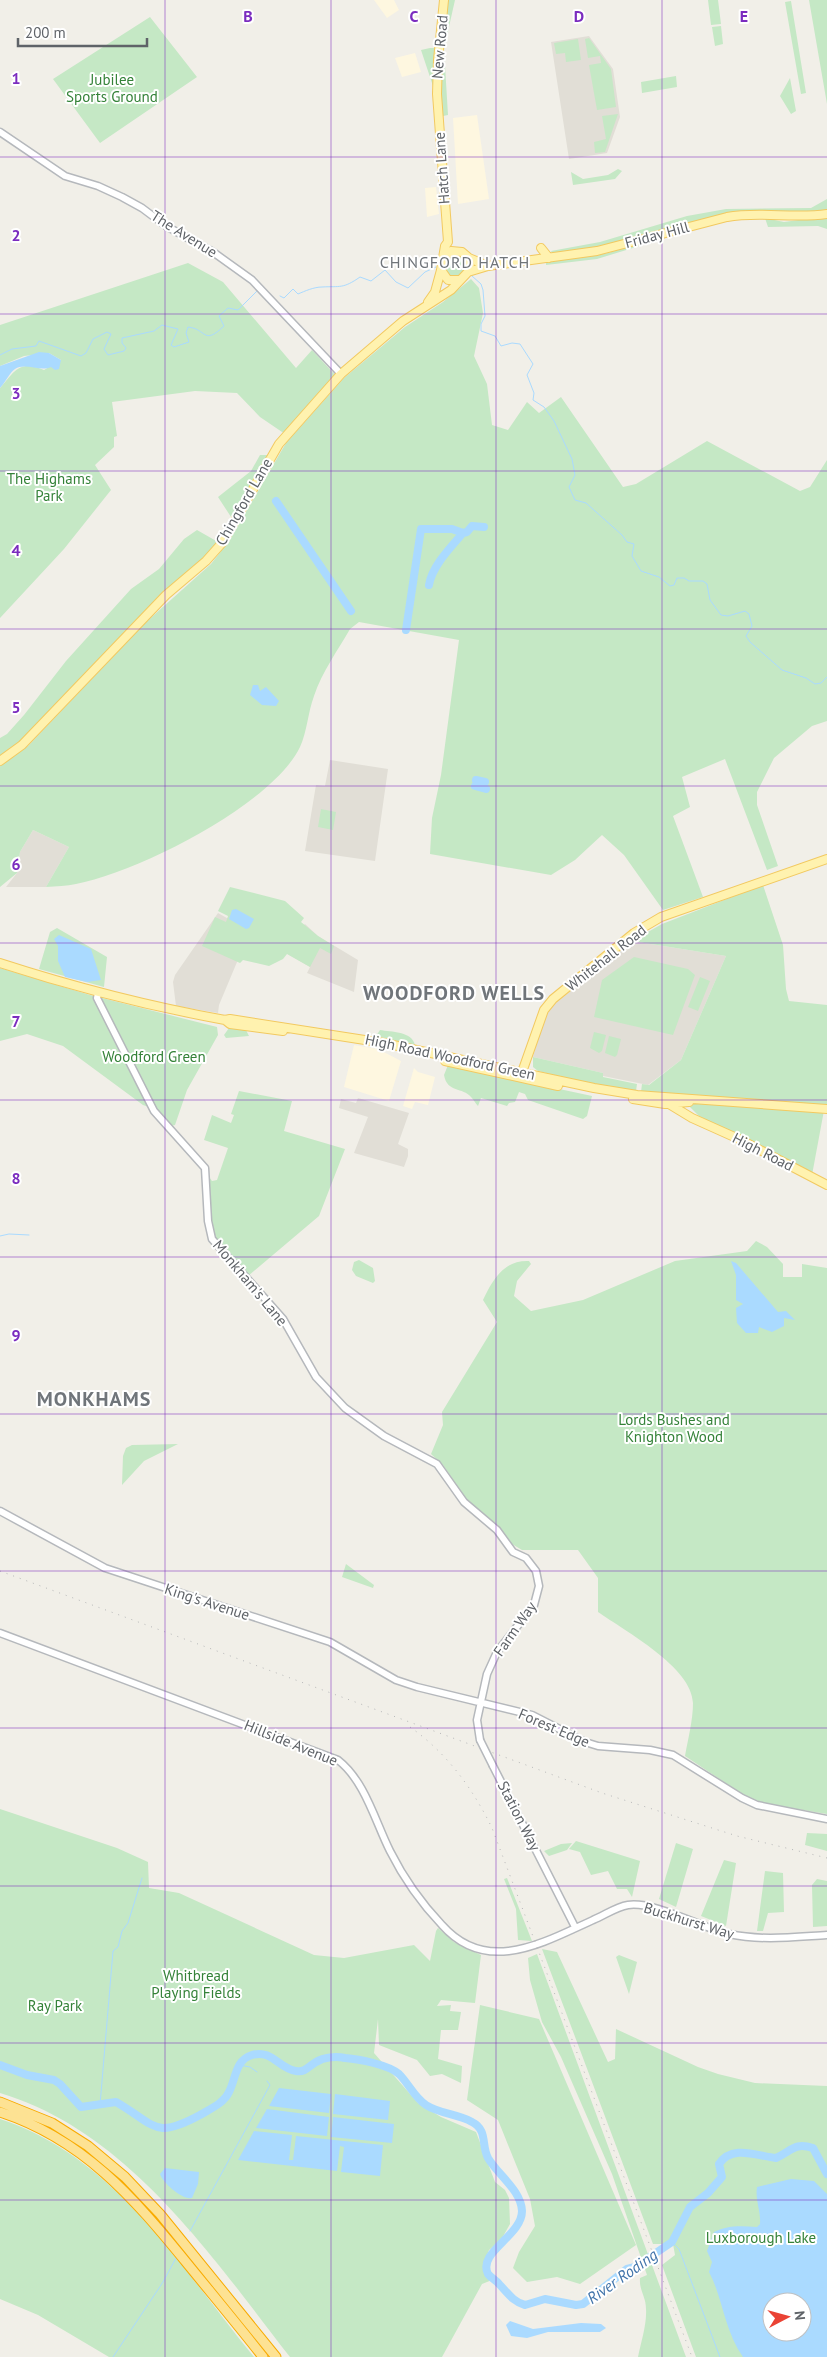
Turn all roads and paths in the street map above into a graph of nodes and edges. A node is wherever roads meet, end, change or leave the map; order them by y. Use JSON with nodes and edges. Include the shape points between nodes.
{"nodes":[{"id":1,"x":444,"y":0,"type":"edge"},
{"id":2,"x":437,"y":94,"type":"joint"},
{"id":3,"x":0,"y":132,"type":"edge"},
{"id":4,"x":827,"y":214,"type":"edge"},
{"id":5,"x":448,"y":242,"type":"junction"},
{"id":6,"x":541,"y":248,"type":"dead end"},
{"id":7,"x":456,"y":251,"type":"junction"},
{"id":8,"x":469,"y":258,"type":"junction"},
{"id":9,"x":549,"y":258,"type":"junction"},
{"id":10,"x":442,"y":265,"type":"junction"},
{"id":11,"x":488,"y":266,"type":"junction"},
{"id":12,"x":464,"y":276,"type":"junction"},
{"id":13,"x":423,"y":307,"type":"junction"},
{"id":14,"x":341,"y":374,"type":"junction"},
{"id":15,"x":0,"y":761,"type":"edge"},
{"id":16,"x":827,"y":859,"type":"edge"},
{"id":17,"x":0,"y":963,"type":"edge"},
{"id":18,"x":98,"y":993,"type":"junction"},
{"id":19,"x":521,"y":1075,"type":"junction"},
{"id":20,"x":672,"y":1100,"type":"junction"},
{"id":21,"x":694,"y":1100,"type":"junction"},
{"id":22,"x":682,"y":1103,"type":"junction"},
{"id":23,"x":827,"y":1109,"type":"edge"},
{"id":24,"x":698,"y":1120,"type":"junction"},
{"id":25,"x":827,"y":1185,"type":"edge"},
{"id":26,"x":0,"y":1511,"type":"edge"},
{"id":27,"x":526,"y":1558,"type":"joint"},
{"id":28,"x":0,"y":1633,"type":"edge"},
{"id":29,"x":417,"y":1687,"type":"joint"},
{"id":30,"x":480,"y":1702,"type":"junction"},
{"id":31,"x":827,"y":1819,"type":"edge"},
{"id":32,"x":575,"y":1928,"type":"junction"},
{"id":33,"x":827,"y":1935,"type":"edge"},
{"id":34,"x":529,"y":1948,"type":"joint"},
{"id":35,"x":0,"y":2102,"type":"edge"},
{"id":36,"x":0,"y":2112,"type":"edge"},
{"id":37,"x":263,"y":2357,"type":"edge"},
{"id":38,"x":276,"y":2357,"type":"edge"}],
"edges":[{"from":1,"to":2,"type":"main road","name":"New Road"},
{"from":2,"to":5,"type":"main road","name":"Hatch Lane"},
{"from":3,"to":14,"type":"street","name":"The Avenue","via":[[65,176],[122,197],[213,252],[252,280]]},
{"from":4,"to":9,"type":"main road","name":"Friday Hill","via":[[732,216],[618,246]]},
{"from":5,"to":7,"type":"main road"},
{"from":5,"to":10,"type":"main road","name":"Hatch Lane"},
{"from":6,"to":9,"type":"main road"},
{"from":7,"to":8,"type":"main road"},
{"from":7,"to":10,"type":"main road","via":[[448,253]]},
{"from":8,"to":11,"type":"main road"},
{"from":8,"to":12,"type":"main road","via":[[470,264]]},
{"from":9,"to":11,"type":"main road","name":"Friday Hill"},
{"from":10,"to":12,"type":"main road","via":[[448,280]]},
{"from":10,"to":13,"type":"main road","name":"Chingford Lane","via":[[435,292]]},
{"from":11,"to":12,"type":"main road","name":"Friday Hill"},
{"from":12,"to":13,"type":"main road","name":"Chingford Lane","via":[[451,290]]},
{"from":13,"to":14,"type":"main road","name":"Chingford Lane"},
{"from":14,"to":15,"type":"main road","name":"Chingford Lane","via":[[279,444],[222,543],[166,595],[22,745]]},
{"from":16,"to":19,"type":"main road","name":"Whitehall Road","via":[[661,917],[634,933],[548,1005]]},
{"from":17,"to":18,"type":"main road","name":"High Road Woodford Green"},
{"from":18,"to":19,"type":"main road","name":"High Road Woodford Green","via":[[224,1020],[330,1033]]},
{"from":18,"to":27,"type":"street","name":"Monkham's Lane","via":[[97,998],[154,1111],[205,1168],[212,1239],[279,1314],[316,1377],[345,1408],[384,1436],[437,1464],[464,1502],[497,1530],[513,1552]]},
{"from":19,"to":20,"type":"main road","name":"High Road Woodford Green"},
{"from":20,"to":21,"type":"main road"},
{"from":20,"to":22,"type":"main road"},
{"from":20,"to":24,"type":"main road","name":"High Road"},
{"from":21,"to":22,"type":"main road"},
{"from":21,"to":23,"type":"main road"},
{"from":22,"to":24,"type":"main road","name":"High Road"},
{"from":24,"to":25,"type":"main road","name":"High Road"},
{"from":26,"to":29,"type":"street","name":"King's Avenue","via":[[105,1568],[321,1639],[396,1680]]},
{"from":27,"to":30,"type":"street","name":"Farm Way","via":[[536,1571],[538,1592],[534,1605],[498,1652],[487,1674]]},
{"from":28,"to":34,"type":"street","name":"Hillside Avenue","via":[[338,1760],[356,1779],[399,1867],[442,1926],[457,1940],[475,1948],[497,1953]]},
{"from":29,"to":30,"type":"street","name":"Forest Edge"},
{"from":30,"to":31,"type":"street","name":"Forest Edge","via":[[532,1715],[598,1746],[673,1755],[757,1805]]},
{"from":30,"to":32,"type":"street","name":"Station Way","bridge":true,"via":[[477,1720],[480,1740]]},
{"from":32,"to":33,"type":"street","name":"Buckhurst Way","via":[[632,1905],[652,1907],[711,1929],[741,1936],[771,1939]]},
{"from":32,"to":34,"type":"street","name":"Buckhurst Way"},
{"from":35,"to":38,"type":"highway","via":[[52,2123],[88,2146],[126,2177]]},
{"from":36,"to":37,"type":"highway","via":[[52,2135],[80,2152],[116,2182],[146,2212]]}]}
